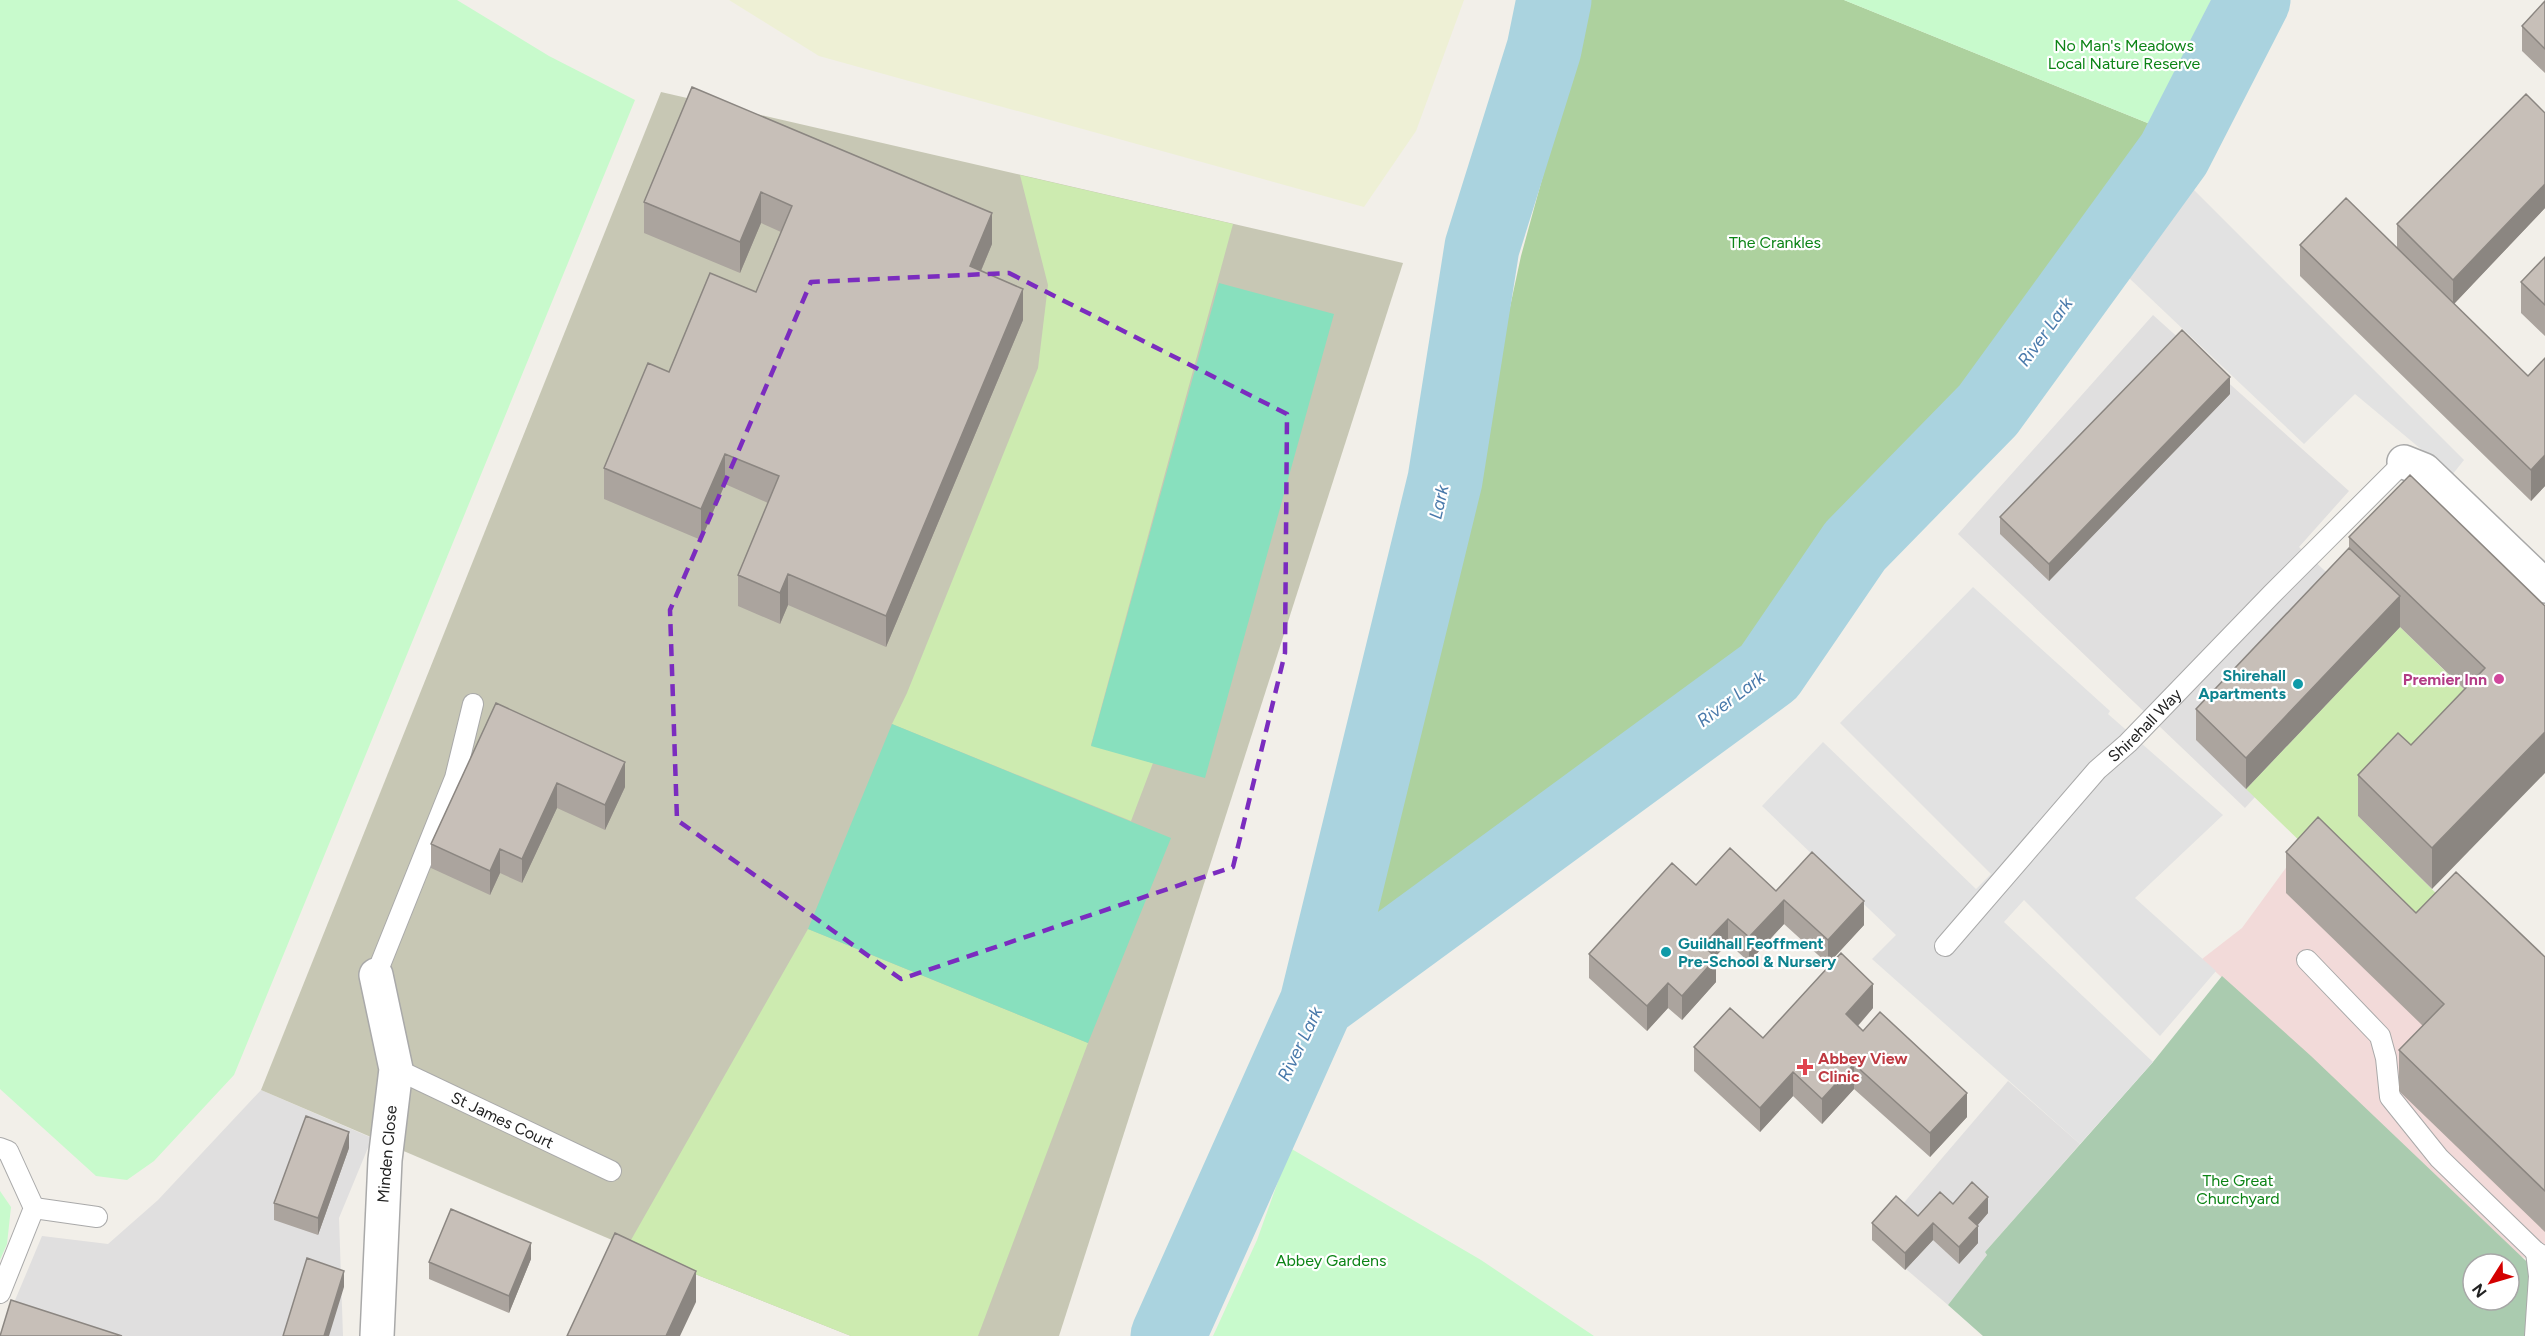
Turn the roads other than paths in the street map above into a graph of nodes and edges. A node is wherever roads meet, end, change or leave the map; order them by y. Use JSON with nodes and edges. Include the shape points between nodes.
{"nodes":[{"id":1,"x":2404,"y":462,"type":"joint"},
{"id":2,"x":2545,"y":586,"type":"edge"},
{"id":3,"x":473,"y":704,"type":"dead end"},
{"id":4,"x":1945,"y":946,"type":"dead end"},
{"id":5,"x":2307,"y":960,"type":"dead end"},
{"id":6,"x":376,"y":975,"type":"joint"},
{"id":7,"x":396,"y":1069,"type":"junction"},
{"id":8,"x":0,"y":1148,"type":"edge"},
{"id":9,"x":611,"y":1171,"type":"dead end"},
{"id":10,"x":34,"y":1208,"type":"junction"},
{"id":11,"x":97,"y":1217,"type":"dead end"},
{"id":12,"x":2541,"y":1255,"type":"edge"},
{"id":13,"x":0,"y":1293,"type":"edge"},
{"id":14,"x":377,"y":1336,"type":"edge"},
{"id":15,"x":2535,"y":1336,"type":"edge"}],
"edges":[{"from":1,"to":2,"type":"street","via":[[2424,470]]},
{"from":1,"to":4,"type":"lane","name":"Shirehall Way","via":[[2097,770]]},
{"from":3,"to":6,"type":"lane","via":[[455,778]]},
{"from":5,"to":12,"type":"lane","via":[[2380,1036],[2390,1097],[2439,1158]]},
{"from":6,"to":7,"type":"street","name":"Minden Close"},
{"from":7,"to":9,"type":"lane","name":"St James Court"},
{"from":7,"to":14,"type":"street","name":"Minden Close","via":[[384,1160]]},
{"from":8,"to":10,"type":"lane","via":[[8,1151]]},
{"from":10,"to":11,"type":"lane"},
{"from":10,"to":13,"type":"lane"},
{"from":12,"to":15,"type":"lane"}]}
